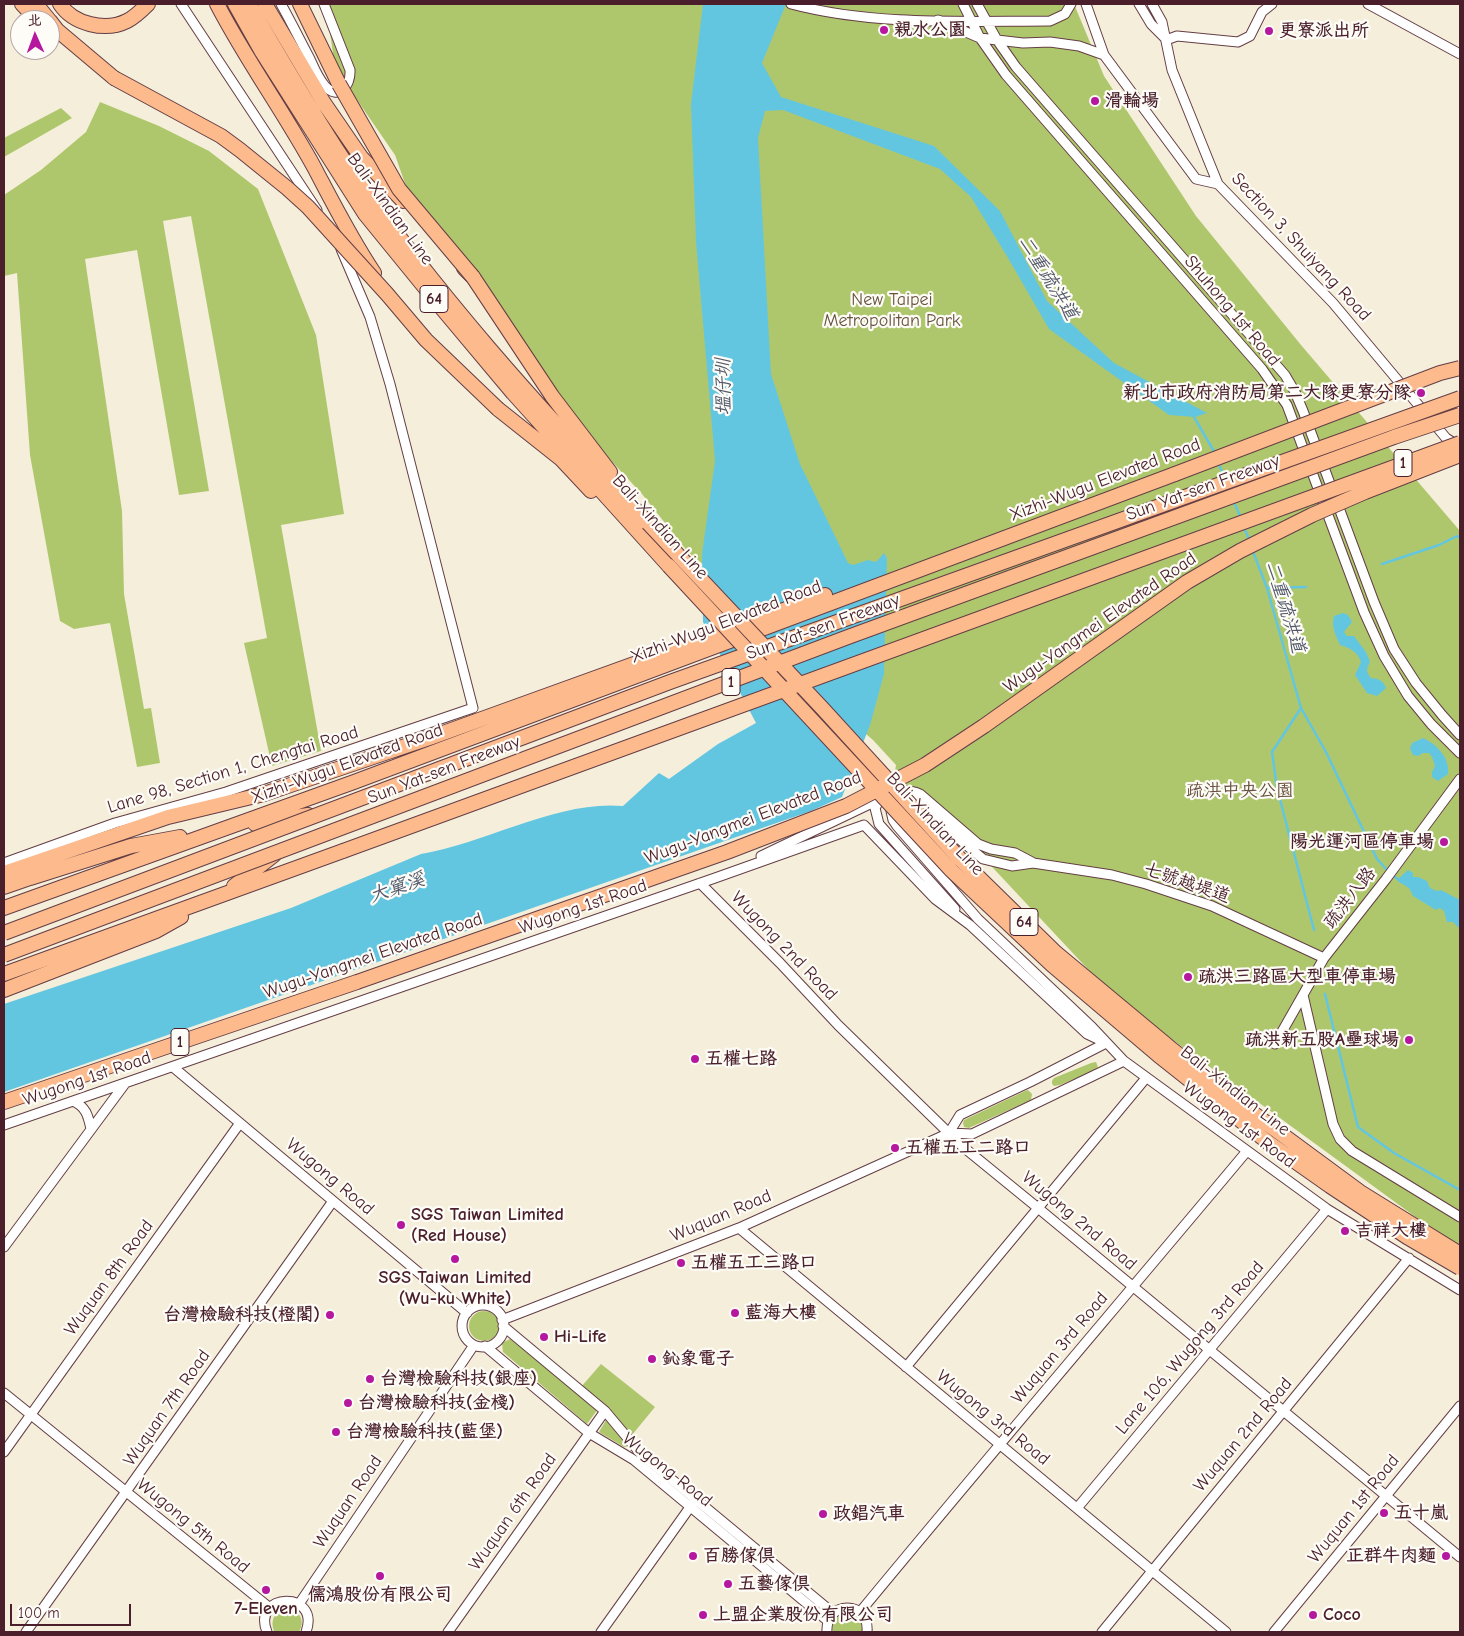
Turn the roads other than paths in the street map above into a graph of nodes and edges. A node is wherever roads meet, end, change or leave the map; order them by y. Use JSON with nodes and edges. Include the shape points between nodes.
{"nodes":[{"id":1,"x":60,"y":4,"type":"edge"},
{"id":2,"x":148,"y":4,"type":"edge"},
{"id":3,"x":181,"y":4,"type":"edge"},
{"id":4,"x":217,"y":4,"type":"edge"},
{"id":5,"x":235,"y":4,"type":"edge"},
{"id":6,"x":249,"y":4,"type":"edge"},
{"id":7,"x":265,"y":4,"type":"edge"},
{"id":8,"x":281,"y":4,"type":"edge"},
{"id":9,"x":300,"y":4,"type":"edge"},
{"id":10,"x":324,"y":4,"type":"edge"},
{"id":11,"x":792,"y":4,"type":"edge"},
{"id":12,"x":962,"y":4,"type":"edge"},
{"id":13,"x":978,"y":4,"type":"edge"},
{"id":14,"x":1072,"y":4,"type":"edge"},
{"id":15,"x":1086,"y":4,"type":"edge"},
{"id":16,"x":1139,"y":4,"type":"edge"},
{"id":17,"x":1152,"y":4,"type":"edge"},
{"id":18,"x":1272,"y":4,"type":"edge"},
{"id":19,"x":1368,"y":4,"type":"edge"},
{"id":20,"x":938,"y":20,"type":"junction"},
{"id":21,"x":970,"y":20,"type":"junction"},
{"id":22,"x":986,"y":21,"type":"junction"},
{"id":23,"x":60,"y":33,"type":"edge"},
{"id":24,"x":980,"y":38,"type":"junction"},
{"id":25,"x":997,"y":40,"type":"junction"},
{"id":26,"x":1166,"y":40,"type":"junction"},
{"id":27,"x":60,"y":43,"type":"edge"},
{"id":28,"x":1460,"y":54,"type":"edge"},
{"id":29,"x":1104,"y":55,"type":"junction"},
{"id":30,"x":114,"y":78,"type":"junction"},
{"id":31,"x":1218,"y":184,"type":"junction"},
{"id":32,"x":472,"y":277,"type":"junction"},
{"id":33,"x":387,"y":294,"type":"junction"},
{"id":34,"x":1460,"y":368,"type":"edge"},
{"id":35,"x":1460,"y":398,"type":"edge"},
{"id":36,"x":1460,"y":415,"type":"edge"},
{"id":37,"x":1460,"y":443,"type":"edge"},
{"id":38,"x":1460,"y":448,"type":"edge"},
{"id":39,"x":1460,"y":455,"type":"edge"},
{"id":40,"x":1175,"y":474,"type":"junction"},
{"id":41,"x":648,"y":523,"type":"junction"},
{"id":42,"x":669,"y":566,"type":"junction"},
{"id":43,"x":1460,"y":735,"type":"edge"},
{"id":44,"x":1460,"y":753,"type":"edge"},
{"id":45,"x":1460,"y":779,"type":"edge"},
{"id":46,"x":880,"y":799,"type":"junction"},
{"id":47,"x":331,"y":811,"type":"junction"},
{"id":48,"x":276,"y":854,"type":"junction"},
{"id":49,"x":1033,"y":862,"type":"junction"},
{"id":50,"x":4,"y":863,"type":"edge"},
{"id":51,"x":4,"y":872,"type":"edge"},
{"id":52,"x":715,"y":878,"type":"junction"},
{"id":53,"x":700,"y":884,"type":"junction"},
{"id":54,"x":4,"y":888,"type":"edge"},
{"id":55,"x":4,"y":908,"type":"edge"},
{"id":56,"x":974,"y":922,"type":"junction"},
{"id":57,"x":4,"y":933,"type":"edge"},
{"id":58,"x":4,"y":955,"type":"edge"},
{"id":59,"x":1324,"y":958,"type":"junction"},
{"id":60,"x":4,"y":974,"type":"edge"},
{"id":61,"x":4,"y":990,"type":"edge"},
{"id":62,"x":1302,"y":995,"type":"junction"},
{"id":63,"x":1106,"y":1043,"type":"junction"},
{"id":64,"x":1275,"y":1044,"type":"dead end"},
{"id":65,"x":1124,"y":1061,"type":"junction"},
{"id":66,"x":173,"y":1067,"type":"junction"},
{"id":67,"x":1146,"y":1078,"type":"junction"},
{"id":68,"x":125,"y":1084,"type":"junction"},
{"id":69,"x":73,"y":1101,"type":"junction"},
{"id":70,"x":4,"y":1102,"type":"edge"},
{"id":71,"x":240,"y":1123,"type":"junction"},
{"id":72,"x":4,"y":1125,"type":"edge"},
{"id":73,"x":90,"y":1129,"type":"junction"},
{"id":74,"x":949,"y":1133,"type":"junction"},
{"id":75,"x":1247,"y":1151,"type":"junction"},
{"id":76,"x":334,"y":1201,"type":"junction"},
{"id":77,"x":1038,"y":1208,"type":"junction"},
{"id":78,"x":1327,"y":1208,"type":"junction"},
{"id":79,"x":1460,"y":1217,"type":"edge"},
{"id":80,"x":739,"y":1228,"type":"junction"},
{"id":81,"x":4,"y":1247,"type":"edge"},
{"id":82,"x":1460,"y":1254,"type":"edge"},
{"id":83,"x":1409,"y":1258,"type":"junction"},
{"id":84,"x":1460,"y":1268,"type":"edge"},
{"id":85,"x":1132,"y":1287,"type":"junction"},
{"id":86,"x":1460,"y":1290,"type":"edge"},
{"id":87,"x":467,"y":1313,"type":"junction"},
{"id":88,"x":503,"y":1323,"type":"junction"},
{"id":89,"x":474,"y":1345,"type":"junction"},
{"id":90,"x":485,"y":1346,"type":"junction"},
{"id":91,"x":1208,"y":1350,"type":"junction"},
{"id":92,"x":906,"y":1367,"type":"junction"},
{"id":93,"x":4,"y":1393,"type":"edge"},
{"id":94,"x":1460,"y":1406,"type":"edge"},
{"id":95,"x":605,"y":1411,"type":"junction"},
{"id":96,"x":1284,"y":1412,"type":"junction"},
{"id":97,"x":30,"y":1415,"type":"junction"},
{"id":98,"x":589,"y":1433,"type":"junction"},
{"id":99,"x":998,"y":1444,"type":"junction"},
{"id":100,"x":4,"y":1452,"type":"edge"},
{"id":101,"x":126,"y":1493,"type":"junction"},
{"id":102,"x":1386,"y":1496,"type":"junction"},
{"id":103,"x":696,"y":1499,"type":"junction"},
{"id":104,"x":690,"y":1508,"type":"junction"},
{"id":105,"x":1078,"y":1508,"type":"junction"},
{"id":106,"x":1460,"y":1557,"type":"edge"},
{"id":107,"x":1153,"y":1570,"type":"junction"},
{"id":108,"x":299,"y":1604,"type":"junction"},
{"id":109,"x":270,"y":1608,"type":"junction"},
{"id":110,"x":860,"y":1612,"type":"junction"},
{"id":111,"x":830,"y":1617,"type":"junction"},
{"id":112,"x":26,"y":1632,"type":"edge"},
{"id":113,"x":267,"y":1632,"type":"edge"},
{"id":114,"x":306,"y":1632,"type":"edge"},
{"id":115,"x":448,"y":1632,"type":"edge"},
{"id":116,"x":601,"y":1632,"type":"edge"},
{"id":117,"x":827,"y":1632,"type":"edge"},
{"id":118,"x":867,"y":1632,"type":"edge"},
{"id":119,"x":1102,"y":1632,"type":"edge"},
{"id":120,"x":1226,"y":1632,"type":"edge"},
{"id":121,"x":1274,"y":1632,"type":"edge"}],
"edges":[{"from":1,"to":2,"type":"highway","via":[[82,21],[107,26],[126,21]]},
{"from":3,"to":50,"type":"street","name":"Lane 98, Section 1, Chengtai Road","via":[[339,245],[370,317],[473,708],[226,792],[115,823]]},
{"from":4,"to":33,"type":"highway","bridge":true,"via":[[314,167],[347,232]]},
{"from":5,"to":42,"type":"highway","name":"Bali-Xindian Line","number":"64","via":[[365,214],[514,393]]},
{"from":6,"to":41,"type":"highway","name":"Bali-Xindian Line","number":"64","via":[[344,160],[433,280],[565,436]]},
{"from":7,"to":32,"type":"highway","bridge":true,"via":[[324,103],[361,157]]},
{"from":8,"to":10,"type":"street","via":[[321,79],[331,90],[338,92],[347,87],[351,79],[350,70]]},
{"from":9,"to":32,"type":"highway","bridge":true,"via":[[339,84],[400,188]]},
{"from":11,"to":20,"type":"street","via":[[856,16]]},
{"from":12,"to":21,"type":"street","name":"Shuhong 1st Road"},
{"from":13,"to":22,"type":"street","name":"Shuhong 1st Road"},
{"from":14,"to":22,"type":"street","via":[[1065,14],[1050,21]]},
{"from":15,"to":29,"type":"street"},
{"from":16,"to":26,"type":"street"},
{"from":17,"to":26,"type":"street","name":"Section 3, Shuiyang Road","via":[[1162,22]]},
{"from":18,"to":26,"type":"street","via":[[1262,12],[1250,36],[1238,42],[1177,36]]},
{"from":19,"to":28,"type":"street"},
{"from":20,"to":21,"type":"street"},
{"from":20,"to":24,"type":"street"},
{"from":21,"to":22,"type":"street"},
{"from":21,"to":24,"type":"street","name":"Shuhong 1st Road"},
{"from":22,"to":25,"type":"street","name":"Shuhong 1st Road"},
{"from":23,"to":30,"type":"highway"},
{"from":24,"to":25,"type":"street"},
{"from":24,"to":44,"type":"street","name":"Shuhong 1st Road","via":[[1006,75],[1262,369],[1287,405],[1364,612],[1384,656],[1408,696]]},
{"from":25,"to":29,"type":"street","via":[[1079,46]]},
{"from":25,"to":43,"type":"street","name":"Shuhong 1st Road","via":[[1016,67],[1285,376],[1304,411],[1394,649],[1416,683]]},
{"from":26,"to":31,"type":"street","name":"Section 3, Shuiyang Road","via":[[1172,70]]},
{"from":27,"to":30,"type":"highway","via":[[78,58]]},
{"from":29,"to":31,"type":"street","via":[[1196,179]]},
{"from":30,"to":33,"type":"highway","bridge":true,"via":[[221,136],[240,150],[308,207]]},
{"from":31,"to":38,"type":"street","name":"Section 3, Shuiyang Road","via":[[1333,303],[1446,438]]},
{"from":32,"to":41,"type":"highway","via":[[526,360]]},
{"from":33,"to":42,"type":"highway","bridge":true,"via":[[444,358],[498,409],[560,459],[607,509]]},
{"from":34,"to":40,"type":"highway","name":"Xizhi-Wugu Elevated Road","number":"1","bridge":true},
{"from":35,"to":47,"type":"highway","name":"Sun Yat-sen Freeway","number":"1","bridge":true,"via":[[670,682]]},
{"from":36,"to":48,"type":"highway","name":"Sun Yat-sen Freeway","number":"1","bridge":true,"via":[[848,637]]},
{"from":37,"to":60,"type":"highway","number":"1","bridge":true},
{"from":39,"to":70,"type":"highway","name":"Wugu-Yangmei Elevated Road","number":"1","bridge":true,"via":[[1312,515],[1187,582],[925,765],[846,806],[582,903]]},
{"from":40,"to":51,"type":"highway","number":"1","bridge":true,"via":[[1078,503],[330,772],[264,794],[168,817]]},
{"from":40,"to":55,"type":"highway","name":"Xizhi-Wugu Elevated Road","number":"1","bridge":true,"via":[[354,782]]},
{"from":41,"to":82,"type":"highway","name":"Bali-Xindian Line","number":"64","bridge":true,"via":[[960,859],[1056,953],[1249,1111],[1360,1192]]},
{"from":42,"to":84,"type":"highway","name":"Bali-Xindian Line","number":"64","bridge":true,"via":[[952,871],[1052,965],[1158,1056],[1269,1143],[1407,1237]]},
{"from":45,"to":59,"type":"street","name":"疏洪八路"},
{"from":46,"to":49,"type":"street","name":"七號越堤道","via":[[895,792],[920,794],[978,844],[1015,853]]},
{"from":46,"to":52,"type":"street","name":"七號越堤道"},
{"from":46,"to":56,"type":"street","via":[[876,808],[879,824]]},
{"from":47,"to":54,"type":"highway","bridge":true,"via":[[131,846]]},
{"from":47,"to":57,"type":"highway","name":"Sun Yat-sen Freeway","number":"1","bridge":true},
{"from":48,"to":58,"type":"highway","name":"Sun Yat-sen Freeway","number":"1","bridge":true},
{"from":48,"to":61,"type":"highway","via":[[222,895],[156,931]]},
{"from":49,"to":56,"type":"street","name":"七號越堤道","via":[[1012,866],[983,860],[916,802],[902,800],[895,805],[891,811],[893,820]]},
{"from":49,"to":59,"type":"street","name":"七號越堤道","via":[[1112,875],[1178,894],[1212,906]]},
{"from":52,"to":53,"type":"street","name":"Wugong 1st Road"},
{"from":52,"to":56,"type":"street","name":"Wugong 1st Road","via":[[864,825],[935,899]]},
{"from":53,"to":66,"type":"street","name":"Wugong 1st Road"},
{"from":53,"to":74,"type":"street","name":"Wugong 2nd Road"},
{"from":56,"to":63,"type":"street","name":"Wugong 1st Road","via":[[1087,1034]]},
{"from":59,"to":62,"type":"street","name":"疏洪八路"},
{"from":62,"to":64,"type":"street","name":"疏洪八路"},
{"from":62,"to":79,"type":"street","via":[[1333,1124],[1340,1139],[1352,1150]]},
{"from":63,"to":65,"type":"street","name":"Wugong 1st Road"},
{"from":63,"to":74,"type":"street","name":"Wuquan Road","via":[[960,1115]]},
{"from":65,"to":67,"type":"street","name":"Wugong 1st Road"},
{"from":65,"to":74,"type":"street","name":"Wuquan Road","via":[[972,1134]]},
{"from":66,"to":68,"type":"street","name":"Wugong 1st Road"},
{"from":66,"to":71,"type":"street","name":"Wugong Road"},
{"from":67,"to":75,"type":"street","name":"Wugong 1st Road"},
{"from":67,"to":77,"type":"street"},
{"from":68,"to":69,"type":"street","name":"Wugong 1st Road"},
{"from":68,"to":73,"type":"street"},
{"from":69,"to":72,"type":"street","name":"Wugong 1st Road"},
{"from":69,"to":73,"type":"street","via":[[86,1111]]},
{"from":71,"to":76,"type":"street","name":"Wugong Road"},
{"from":71,"to":97,"type":"street","name":"Wuquan 8th Road"},
{"from":73,"to":81,"type":"street"},
{"from":74,"to":77,"type":"street","name":"Wugong 2nd Road"},
{"from":74,"to":80,"type":"street","name":"Wuquan Road"},
{"from":75,"to":78,"type":"street","name":"Wugong 1st Road"},
{"from":75,"to":85,"type":"street","name":"Wuquan 3rd Road"},
{"from":76,"to":87,"type":"street","name":"Wugong Road"},
{"from":76,"to":101,"type":"street","name":"Wuquan 7th Road"},
{"from":77,"to":85,"type":"street","name":"Wugong 2nd Road"},
{"from":77,"to":92,"type":"street"},
{"from":78,"to":83,"type":"street","name":"Wugong 1st Road"},
{"from":78,"to":91,"type":"street","name":"Lane 106, Wugong 3rd Road"},
{"from":80,"to":88,"type":"street","name":"Wuquan Road"},
{"from":80,"to":92,"type":"street","name":"Wugong 3rd Road"},
{"from":83,"to":86,"type":"street","name":"Wugong 1st Road"},
{"from":83,"to":96,"type":"street","name":"Wuquan 2nd Road"},
{"from":85,"to":91,"type":"street","name":"Wugong 2nd Road"},
{"from":85,"to":99,"type":"street","name":"Wuquan 3rd Road"},
{"from":87,"to":88,"type":"street","via":[[476,1306],[487,1306],[497,1311]]},
{"from":87,"to":89,"type":"street","via":[[462,1328]]},
{"from":88,"to":90,"type":"street","via":[[500,1337]]},
{"from":88,"to":95,"type":"street","name":"Wugong Road"},
{"from":89,"to":90,"type":"street"},
{"from":89,"to":108,"type":"street","name":"Wuquan Road"},
{"from":90,"to":98,"type":"street","name":"Wugong Road"},
{"from":91,"to":96,"type":"street","name":"Wugong 2nd Road"},
{"from":91,"to":105,"type":"street","name":"Lane 106, Wugong 3rd Road"},
{"from":92,"to":99,"type":"street","name":"Wugong 3rd Road"},
{"from":93,"to":97,"type":"street","name":"Wugong 5th Road"},
{"from":94,"to":102,"type":"street","name":"Wuquan 1st Road"},
{"from":95,"to":98,"type":"street","name":"Wuquan 6th Road"},
{"from":95,"to":103,"type":"street","name":"Wugong Road","via":[[641,1454]]},
{"from":96,"to":102,"type":"street","name":"Wugong 2nd Road"},
{"from":96,"to":107,"type":"street","name":"Wuquan 2nd Road"},
{"from":97,"to":100,"type":"street","name":"Wuquan 8th Road"},
{"from":97,"to":101,"type":"street","name":"Wugong 5th Road"},
{"from":98,"to":104,"type":"street","name":"Wugong Road","via":[[634,1460]]},
{"from":98,"to":115,"type":"street","name":"Wuquan 6th Road"},
{"from":99,"to":105,"type":"street","name":"Wugong 3rd Road"},
{"from":99,"to":110,"type":"street","name":"Wuquan 3rd Road"},
{"from":101,"to":109,"type":"street","name":"Wugong 5th Road"},
{"from":101,"to":112,"type":"street","name":"Wuquan 7th Road"},
{"from":102,"to":106,"type":"street","name":"Wugong 2nd Road"},
{"from":102,"to":121,"type":"street","name":"Wuquan 1st Road"},
{"from":103,"to":104,"type":"street"},
{"from":103,"to":111,"type":"street","name":"Wugong Road"},
{"from":104,"to":111,"type":"street","name":"Wugong Road"},
{"from":104,"to":116,"type":"street"},
{"from":105,"to":107,"type":"street","name":"Wugong 3rd Road"},
{"from":107,"to":119,"type":"street","name":"Wuquan 2nd Road"},
{"from":107,"to":120,"type":"street","name":"Wugong 3rd Road"},
{"from":108,"to":109,"type":"street","via":[[280,1602]]},
{"from":108,"to":114,"type":"street","via":[[307,1613]]},
{"from":109,"to":113,"type":"street","via":[[264,1619]]},
{"from":110,"to":111,"type":"street","via":[[846,1608]]},
{"from":110,"to":118,"type":"street","via":[[867,1621]]},
{"from":111,"to":117,"type":"street"}]}
